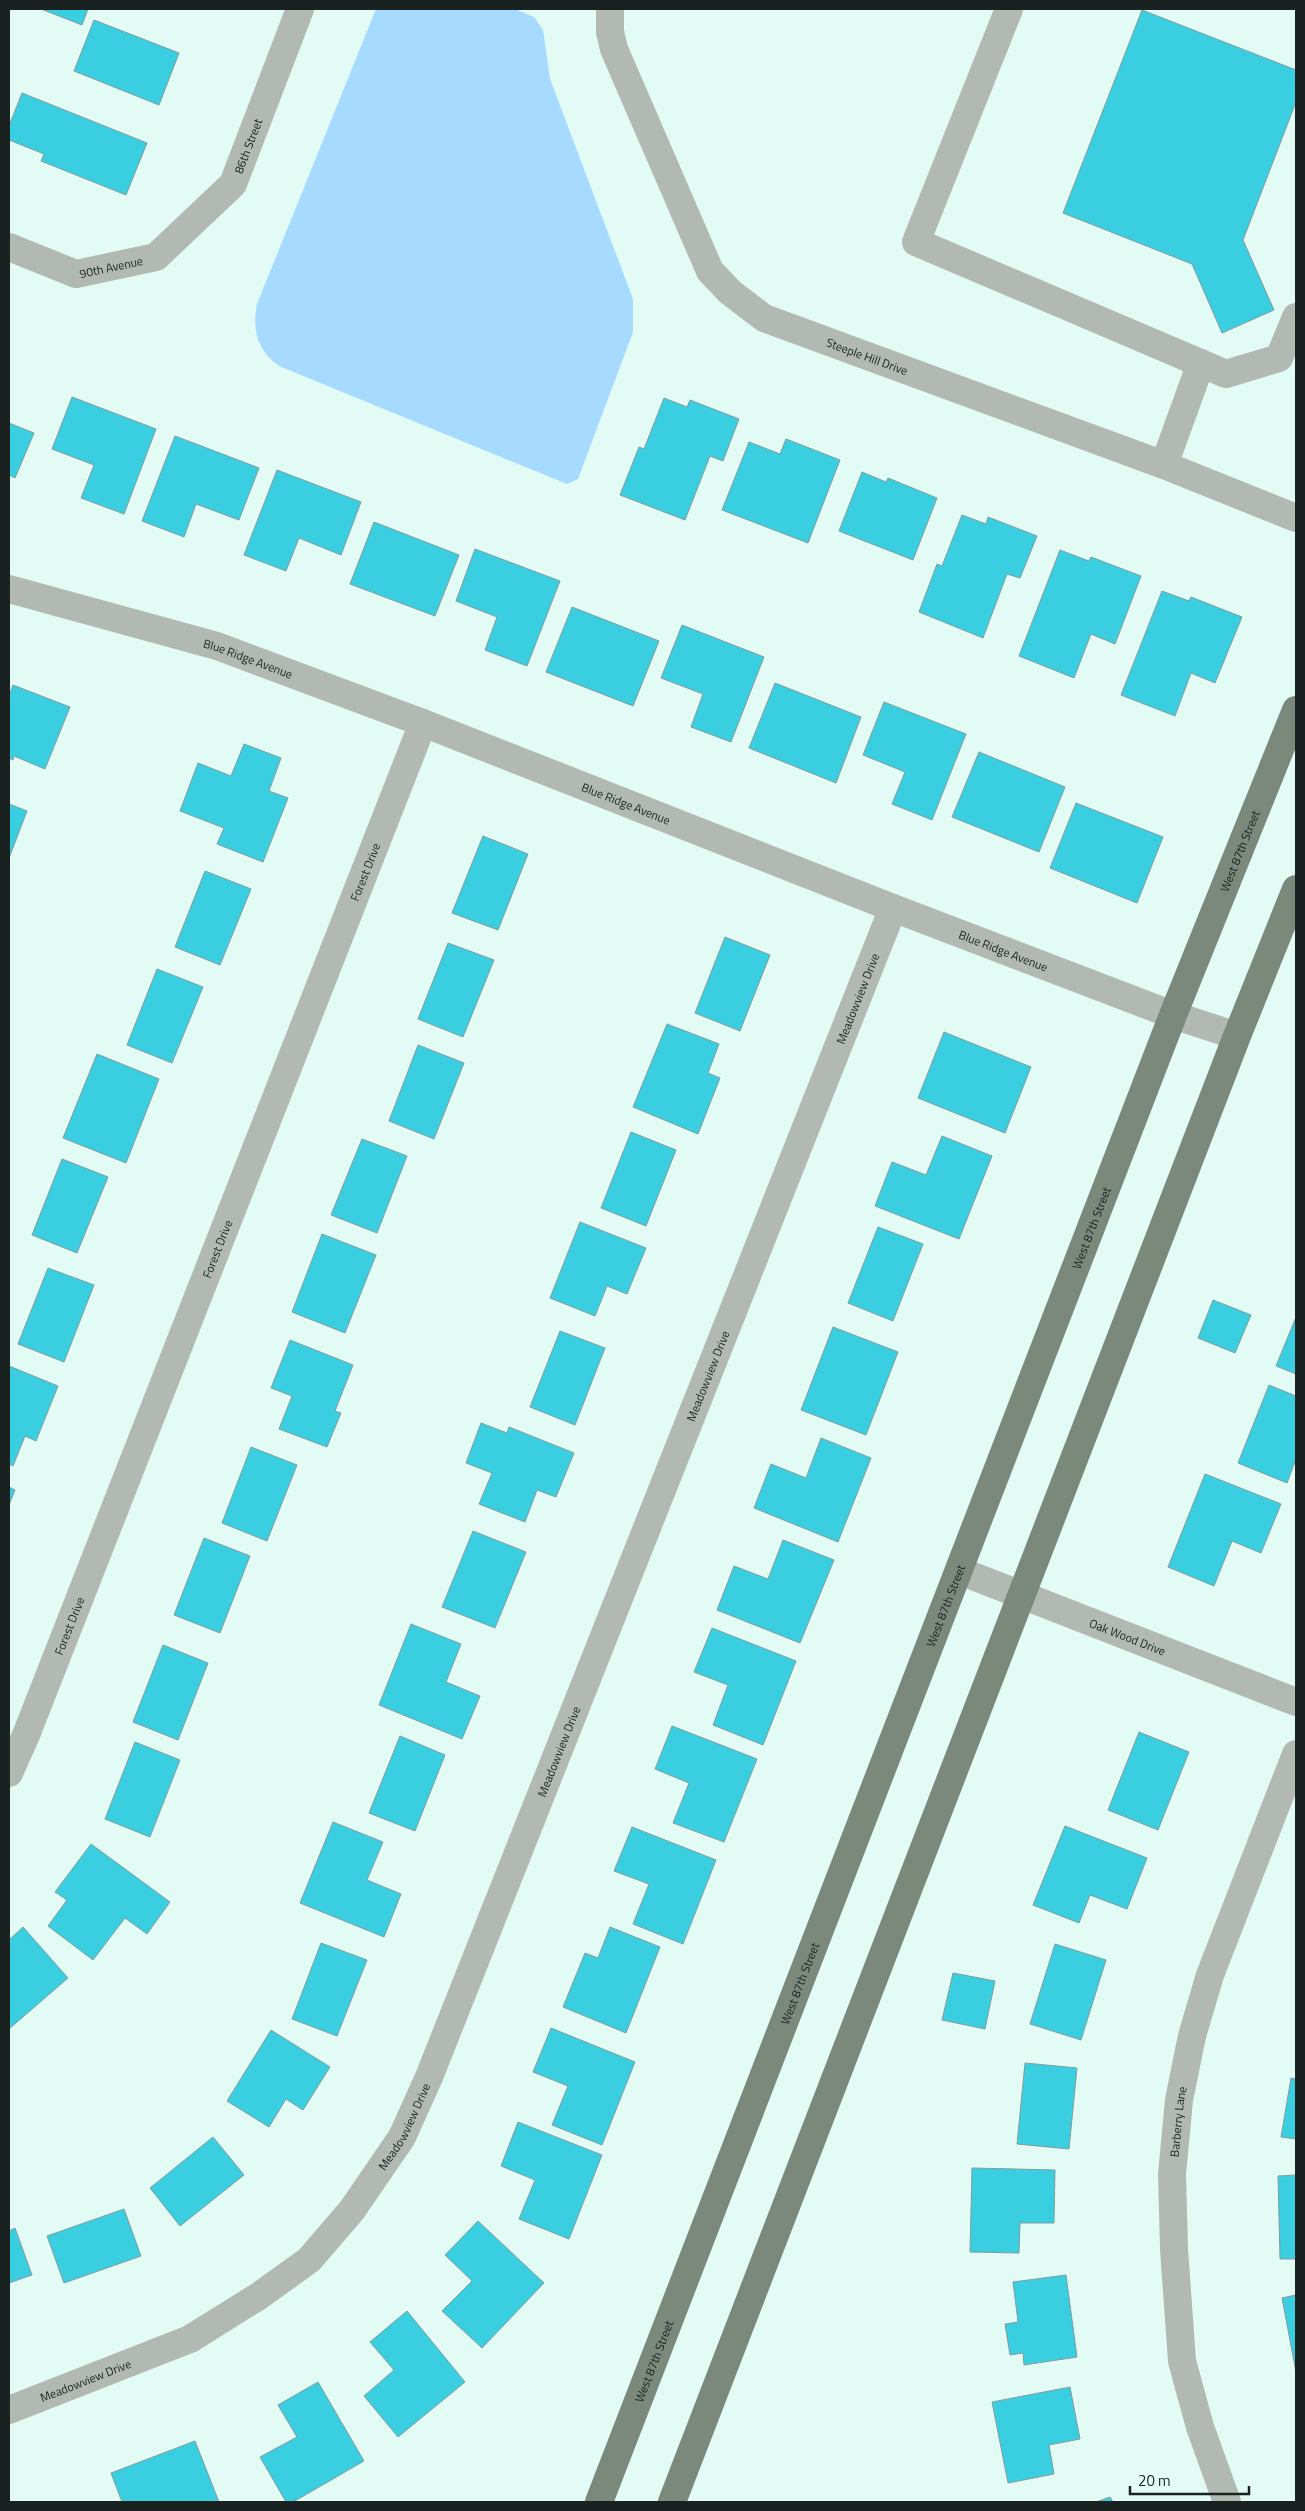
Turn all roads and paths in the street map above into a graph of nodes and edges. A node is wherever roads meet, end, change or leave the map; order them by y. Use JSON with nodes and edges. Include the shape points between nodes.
{"nodes":[{"id":1,"x":300,"y":9,"type":"edge"},
{"id":2,"x":1009,"y":9,"type":"edge"},
{"id":3,"x":609,"y":12,"type":"edge"},
{"id":4,"x":9,"y":247,"type":"edge"},
{"id":5,"x":156,"y":257,"type":"joint"},
{"id":6,"x":1296,"y":317,"type":"edge"},
{"id":7,"x":1201,"y":363,"type":"junction"},
{"id":8,"x":1164,"y":464,"type":"junction"},
{"id":9,"x":1296,"y":518,"type":"edge"},
{"id":10,"x":9,"y":588,"type":"edge"},
{"id":11,"x":1296,"y":710,"type":"edge"},
{"id":12,"x":423,"y":723,"type":"junction"},
{"id":13,"x":1296,"y":889,"type":"edge"},
{"id":14,"x":893,"y":908,"type":"junction"},
{"id":15,"x":1173,"y":1015,"type":"junction"},
{"id":16,"x":1237,"y":1036,"type":"junction"},
{"id":17,"x":960,"y":1571,"type":"junction"},
{"id":18,"x":1023,"y":1595,"type":"junction"},
{"id":19,"x":1296,"y":1702,"type":"edge"},
{"id":20,"x":1296,"y":1754,"type":"edge"},
{"id":21,"x":9,"y":1773,"type":"edge"},
{"id":22,"x":9,"y":2410,"type":"edge"},
{"id":23,"x":599,"y":2502,"type":"edge"},
{"id":24,"x":672,"y":2502,"type":"edge"},
{"id":25,"x":1227,"y":2502,"type":"edge"}],
"edges":[{"from":1,"to":5,"type":"street","name":"86th Street","via":[[233,184]]},
{"from":2,"to":7,"type":"street","via":[[916,242]]},
{"from":3,"to":8,"type":"street","name":"Steeple Hill Drive","via":[[614,49],[710,271],[747,307],[764,318]]},
{"from":4,"to":5,"type":"street","name":"90th Avenue","via":[[76,274]]},
{"from":6,"to":7,"type":"street","via":[[1279,358],[1226,374]]},
{"from":7,"to":8,"type":"street"},
{"from":8,"to":9,"type":"street","name":"Steeple Hill Drive"},
{"from":10,"to":12,"type":"street","name":"Blue Ridge Avenue","via":[[217,646]]},
{"from":11,"to":15,"type":"main road","name":"West 87th Street"},
{"from":12,"to":14,"type":"street","name":"Blue Ridge Avenue"},
{"from":12,"to":21,"type":"street","name":"Forest Drive"},
{"from":13,"to":16,"type":"main road"},
{"from":14,"to":15,"type":"street","name":"Blue Ridge Avenue"},
{"from":14,"to":22,"type":"street","name":"Meadowview Drive","via":[[429,2078],[402,2137],[352,2210],[309,2260],[258,2296],[190,2339]]},
{"from":15,"to":16,"type":"street","name":"Blue Ridge Avenue"},
{"from":15,"to":17,"type":"main road","name":"West 87th Street"},
{"from":16,"to":18,"type":"main road"},
{"from":17,"to":18,"type":"street","name":"Oak Wood Drive"},
{"from":17,"to":23,"type":"main road","name":"West 87th Street"},
{"from":18,"to":19,"type":"street","name":"Oak Wood Drive"},
{"from":18,"to":24,"type":"main road"},
{"from":20,"to":25,"type":"street","name":"Barberry Lane","via":[[1210,1975],[1192,2036],[1179,2100],[1173,2165],[1174,2249],[1182,2361],[1200,2427]]}]}
